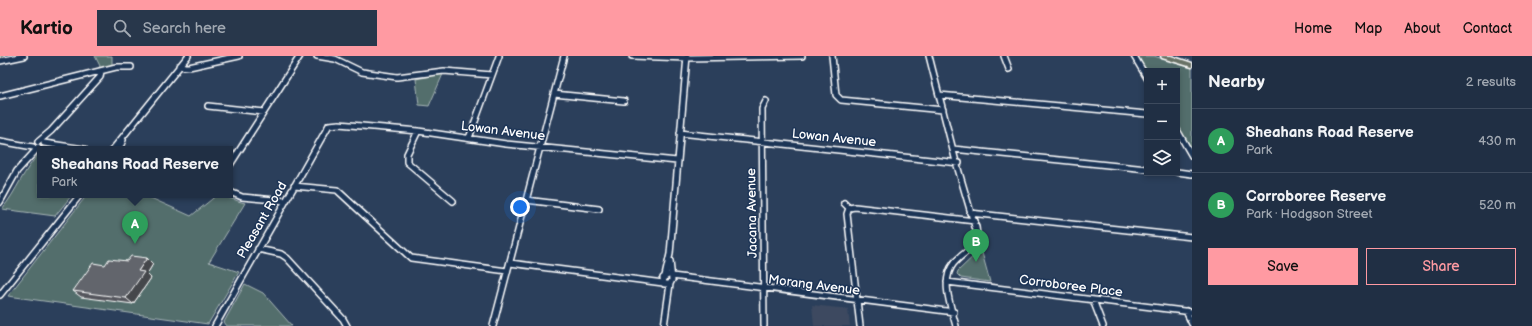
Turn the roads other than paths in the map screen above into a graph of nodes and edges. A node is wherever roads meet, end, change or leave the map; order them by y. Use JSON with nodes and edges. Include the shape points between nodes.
{"nodes":[{"id":1,"x":24,"y":56,"type":"edge"},
{"id":2,"x":188,"y":56,"type":"edge"},
{"id":3,"x":239,"y":56,"type":"edge"},
{"id":4,"x":300,"y":56,"type":"edge"},
{"id":5,"x":317,"y":56,"type":"edge"},
{"id":6,"x":499,"y":56,"type":"edge"},
{"id":7,"x":564,"y":56,"type":"edge"},
{"id":8,"x":632,"y":56,"type":"edge"},
{"id":9,"x":802,"y":56,"type":"edge"},
{"id":10,"x":832,"y":56,"type":"edge"},
{"id":11,"x":929,"y":56,"type":"edge"},
{"id":12,"x":1004,"y":56,"type":"edge"},
{"id":13,"x":1135,"y":56,"type":"edge"},
{"id":14,"x":1164,"y":56,"type":"edge"},
{"id":15,"x":687,"y":57,"type":"edge"},
{"id":16,"x":0,"y":61,"type":"edge"},
{"id":17,"x":1192,"y":65,"type":"edge"},
{"id":18,"x":179,"y":66,"type":"junction"},
{"id":19,"x":131,"y":67,"type":"dead end"},
{"id":20,"x":1008,"y":69,"type":"dead end"},
{"id":21,"x":101,"y":71,"type":"junction"},
{"id":22,"x":1144,"y":72,"type":"edge"},
{"id":23,"x":492,"y":76,"type":"junction"},
{"id":24,"x":554,"y":94,"type":"junction"},
{"id":25,"x":939,"y":95,"type":"junction"},
{"id":26,"x":0,"y":96,"type":"edge"},
{"id":27,"x":624,"y":101,"type":"dead end"},
{"id":28,"x":766,"y":101,"type":"dead end"},
{"id":29,"x":208,"y":106,"type":"dead end"},
{"id":30,"x":264,"y":112,"type":"junction"},
{"id":31,"x":944,"y":112,"type":"junction"},
{"id":32,"x":1144,"y":114,"type":"edge"},
{"id":33,"x":328,"y":123,"type":"joint"},
{"id":34,"x":418,"y":131,"type":"junction"},
{"id":35,"x":126,"y":133,"type":"junction"},
{"id":36,"x":680,"y":133,"type":"junction"},
{"id":37,"x":1180,"y":135,"type":"edge"},
{"id":38,"x":469,"y":138,"type":"junction"},
{"id":39,"x":0,"y":141,"type":"edge"},
{"id":40,"x":762,"y":142,"type":"junction"},
{"id":41,"x":38,"y":145,"type":"junction"},
{"id":42,"x":37,"y":146,"type":"edge"},
{"id":43,"x":58,"y":146,"type":"edge"},
{"id":44,"x":115,"y":146,"type":"edge"},
{"id":45,"x":120,"y":146,"type":"edge"},
{"id":46,"x":540,"y":147,"type":"junction"},
{"id":47,"x":955,"y":150,"type":"junction"},
{"id":48,"x":1192,"y":156,"type":"edge"},
{"id":49,"x":233,"y":160,"type":"edge"},
{"id":50,"x":678,"y":161,"type":"junction"},
{"id":51,"x":957,"y":163,"type":"junction"},
{"id":52,"x":1144,"y":169,"type":"edge"},
{"id":53,"x":1180,"y":172,"type":"edge"},
{"id":54,"x":1192,"y":174,"type":"edge"},
{"id":55,"x":295,"y":185,"type":"junction"},
{"id":56,"x":0,"y":190,"type":"edge"},
{"id":57,"x":8,"y":190,"type":"junction"},
{"id":58,"x":233,"y":193,"type":"edge"},
{"id":59,"x":78,"y":198,"type":"edge"},
{"id":60,"x":526,"y":200,"type":"junction"},
{"id":61,"x":453,"y":201,"type":"dead end"},
{"id":62,"x":0,"y":202,"type":"edge"},
{"id":63,"x":285,"y":202,"type":"junction"},
{"id":64,"x":844,"y":203,"type":"dead end"},
{"id":65,"x":849,"y":208,"type":"junction"},
{"id":66,"x":599,"y":209,"type":"dead end"},
{"id":67,"x":973,"y":216,"type":"junction"},
{"id":68,"x":1192,"y":238,"type":"edge"},
{"id":69,"x":258,"y":250,"type":"junction"},
{"id":70,"x":510,"y":262,"type":"junction"},
{"id":71,"x":507,"y":271,"type":"junction"},
{"id":72,"x":668,"y":280,"type":"junction"},
{"id":73,"x":947,"y":282,"type":"junction"},
{"id":74,"x":764,"y":289,"type":"junction"},
{"id":75,"x":0,"y":296,"type":"edge"},
{"id":76,"x":1093,"y":300,"type":"junction"},
{"id":77,"x":857,"y":302,"type":"junction"},
{"id":78,"x":1189,"y":311,"type":"edge"},
{"id":79,"x":954,"y":314,"type":"junction"},
{"id":80,"x":1192,"y":324,"type":"edge"},
{"id":81,"x":215,"y":326,"type":"edge"},
{"id":82,"x":347,"y":326,"type":"edge"},
{"id":83,"x":493,"y":326,"type":"edge"},
{"id":84,"x":664,"y":326,"type":"edge"},
{"id":85,"x":764,"y":326,"type":"edge"},
{"id":86,"x":860,"y":326,"type":"edge"},
{"id":87,"x":956,"y":326,"type":"edge"},
{"id":88,"x":1103,"y":326,"type":"edge"}],
"edges":[{"from":1,"to":16,"type":"street"},
{"from":2,"to":18,"type":"street"},
{"from":3,"to":18,"type":"street","via":[[189,67]]},
{"from":4,"to":30,"type":"street"},
{"from":5,"to":23,"type":"street","via":[[336,59],[362,72],[397,77],[444,71]]},
{"from":6,"to":23,"type":"street"},
{"from":7,"to":24,"type":"street"},
{"from":8,"to":15,"type":"street"},
{"from":9,"to":15,"type":"street"},
{"from":10,"to":31,"type":"street","via":[[837,101]]},
{"from":11,"to":25,"type":"street"},
{"from":12,"to":20,"type":"street"},
{"from":13,"to":22,"type":"street"},
{"from":14,"to":17,"type":"main road"},
{"from":15,"to":36,"type":"street"},
{"from":18,"to":35,"type":"street"},
{"from":19,"to":21,"type":"street","via":[[120,66]]},
{"from":21,"to":26,"type":"street"},
{"from":21,"to":41,"type":"street","via":[[100,77]]},
{"from":23,"to":38,"type":"street"},
{"from":24,"to":27,"type":"street"},
{"from":24,"to":46,"type":"street"},
{"from":25,"to":31,"type":"street"},
{"from":25,"to":32,"type":"street"},
{"from":28,"to":40,"type":"street","name":"Jacana Avenue","via":[[762,109]]},
{"from":29,"to":30,"type":"street"},
{"from":30,"to":49,"type":"street"},
{"from":31,"to":47,"type":"street"},
{"from":33,"to":34,"type":"street","name":"Lowan Avenue"},
{"from":33,"to":55,"type":"street","name":"Pleasant Road"},
{"from":34,"to":38,"type":"street","name":"Lowan Avenue"},
{"from":34,"to":61,"type":"street","via":[[407,154],[408,162]]},
{"from":35,"to":44,"type":"street"},
{"from":35,"to":45,"type":"street"},
{"from":36,"to":40,"type":"street","name":"Lowan Avenue"},
{"from":36,"to":50,"type":"street"},
{"from":37,"to":48,"type":"street"},
{"from":38,"to":46,"type":"street","name":"Lowan Avenue"},
{"from":39,"to":41,"type":"street"},
{"from":40,"to":51,"type":"street","name":"Lowan Avenue"},
{"from":40,"to":74,"type":"street","name":"Jacana Avenue"},
{"from":41,"to":43,"type":"street"},
{"from":42,"to":57,"type":"street","via":[[14,176]]},
{"from":46,"to":50,"type":"street","name":"Lowan Avenue"},
{"from":46,"to":60,"type":"street"},
{"from":47,"to":51,"type":"street"},
{"from":47,"to":52,"type":"street"},
{"from":50,"to":72,"type":"street"},
{"from":51,"to":67,"type":"street"},
{"from":53,"to":54,"type":"street"},
{"from":55,"to":63,"type":"street","name":"Pleasant Road"},
{"from":55,"to":71,"type":"street","via":[[340,192],[411,258]]},
{"from":56,"to":57,"type":"street"},
{"from":57,"to":62,"type":"street"},
{"from":58,"to":63,"type":"street","via":[[242,197]]},
{"from":59,"to":75,"type":"street"},
{"from":60,"to":66,"type":"street"},
{"from":60,"to":70,"type":"street"},
{"from":63,"to":69,"type":"street","name":"Pleasant Road"},
{"from":64,"to":65,"type":"street"},
{"from":65,"to":67,"type":"street","via":[[952,218]]},
{"from":65,"to":77,"type":"street","via":[[847,214]]},
{"from":67,"to":68,"type":"street"},
{"from":67,"to":73,"type":"street","via":[[978,242],[952,266]]},
{"from":69,"to":81,"type":"street","name":"Pleasant Road"},
{"from":69,"to":82,"type":"street","via":[[281,254],[287,258]]},
{"from":70,"to":71,"type":"street"},
{"from":70,"to":72,"type":"street","name":"Morang Avenue"},
{"from":71,"to":83,"type":"street"},
{"from":72,"to":74,"type":"street","name":"Morang Avenue","via":[[694,280]]},
{"from":72,"to":84,"type":"street"},
{"from":73,"to":76,"type":"street","name":"Corroboree Place"},
{"from":73,"to":79,"type":"street"},
{"from":74,"to":77,"type":"street","name":"Morang Avenue"},
{"from":74,"to":85,"type":"street","name":"Jacana Avenue"},
{"from":76,"to":78,"type":"street","name":"Corroboree Place"},
{"from":76,"to":88,"type":"street"},
{"from":77,"to":79,"type":"street","name":"Morang Avenue"},
{"from":77,"to":86,"type":"street"},
{"from":78,"to":80,"type":"street"},
{"from":79,"to":87,"type":"street"}]}
